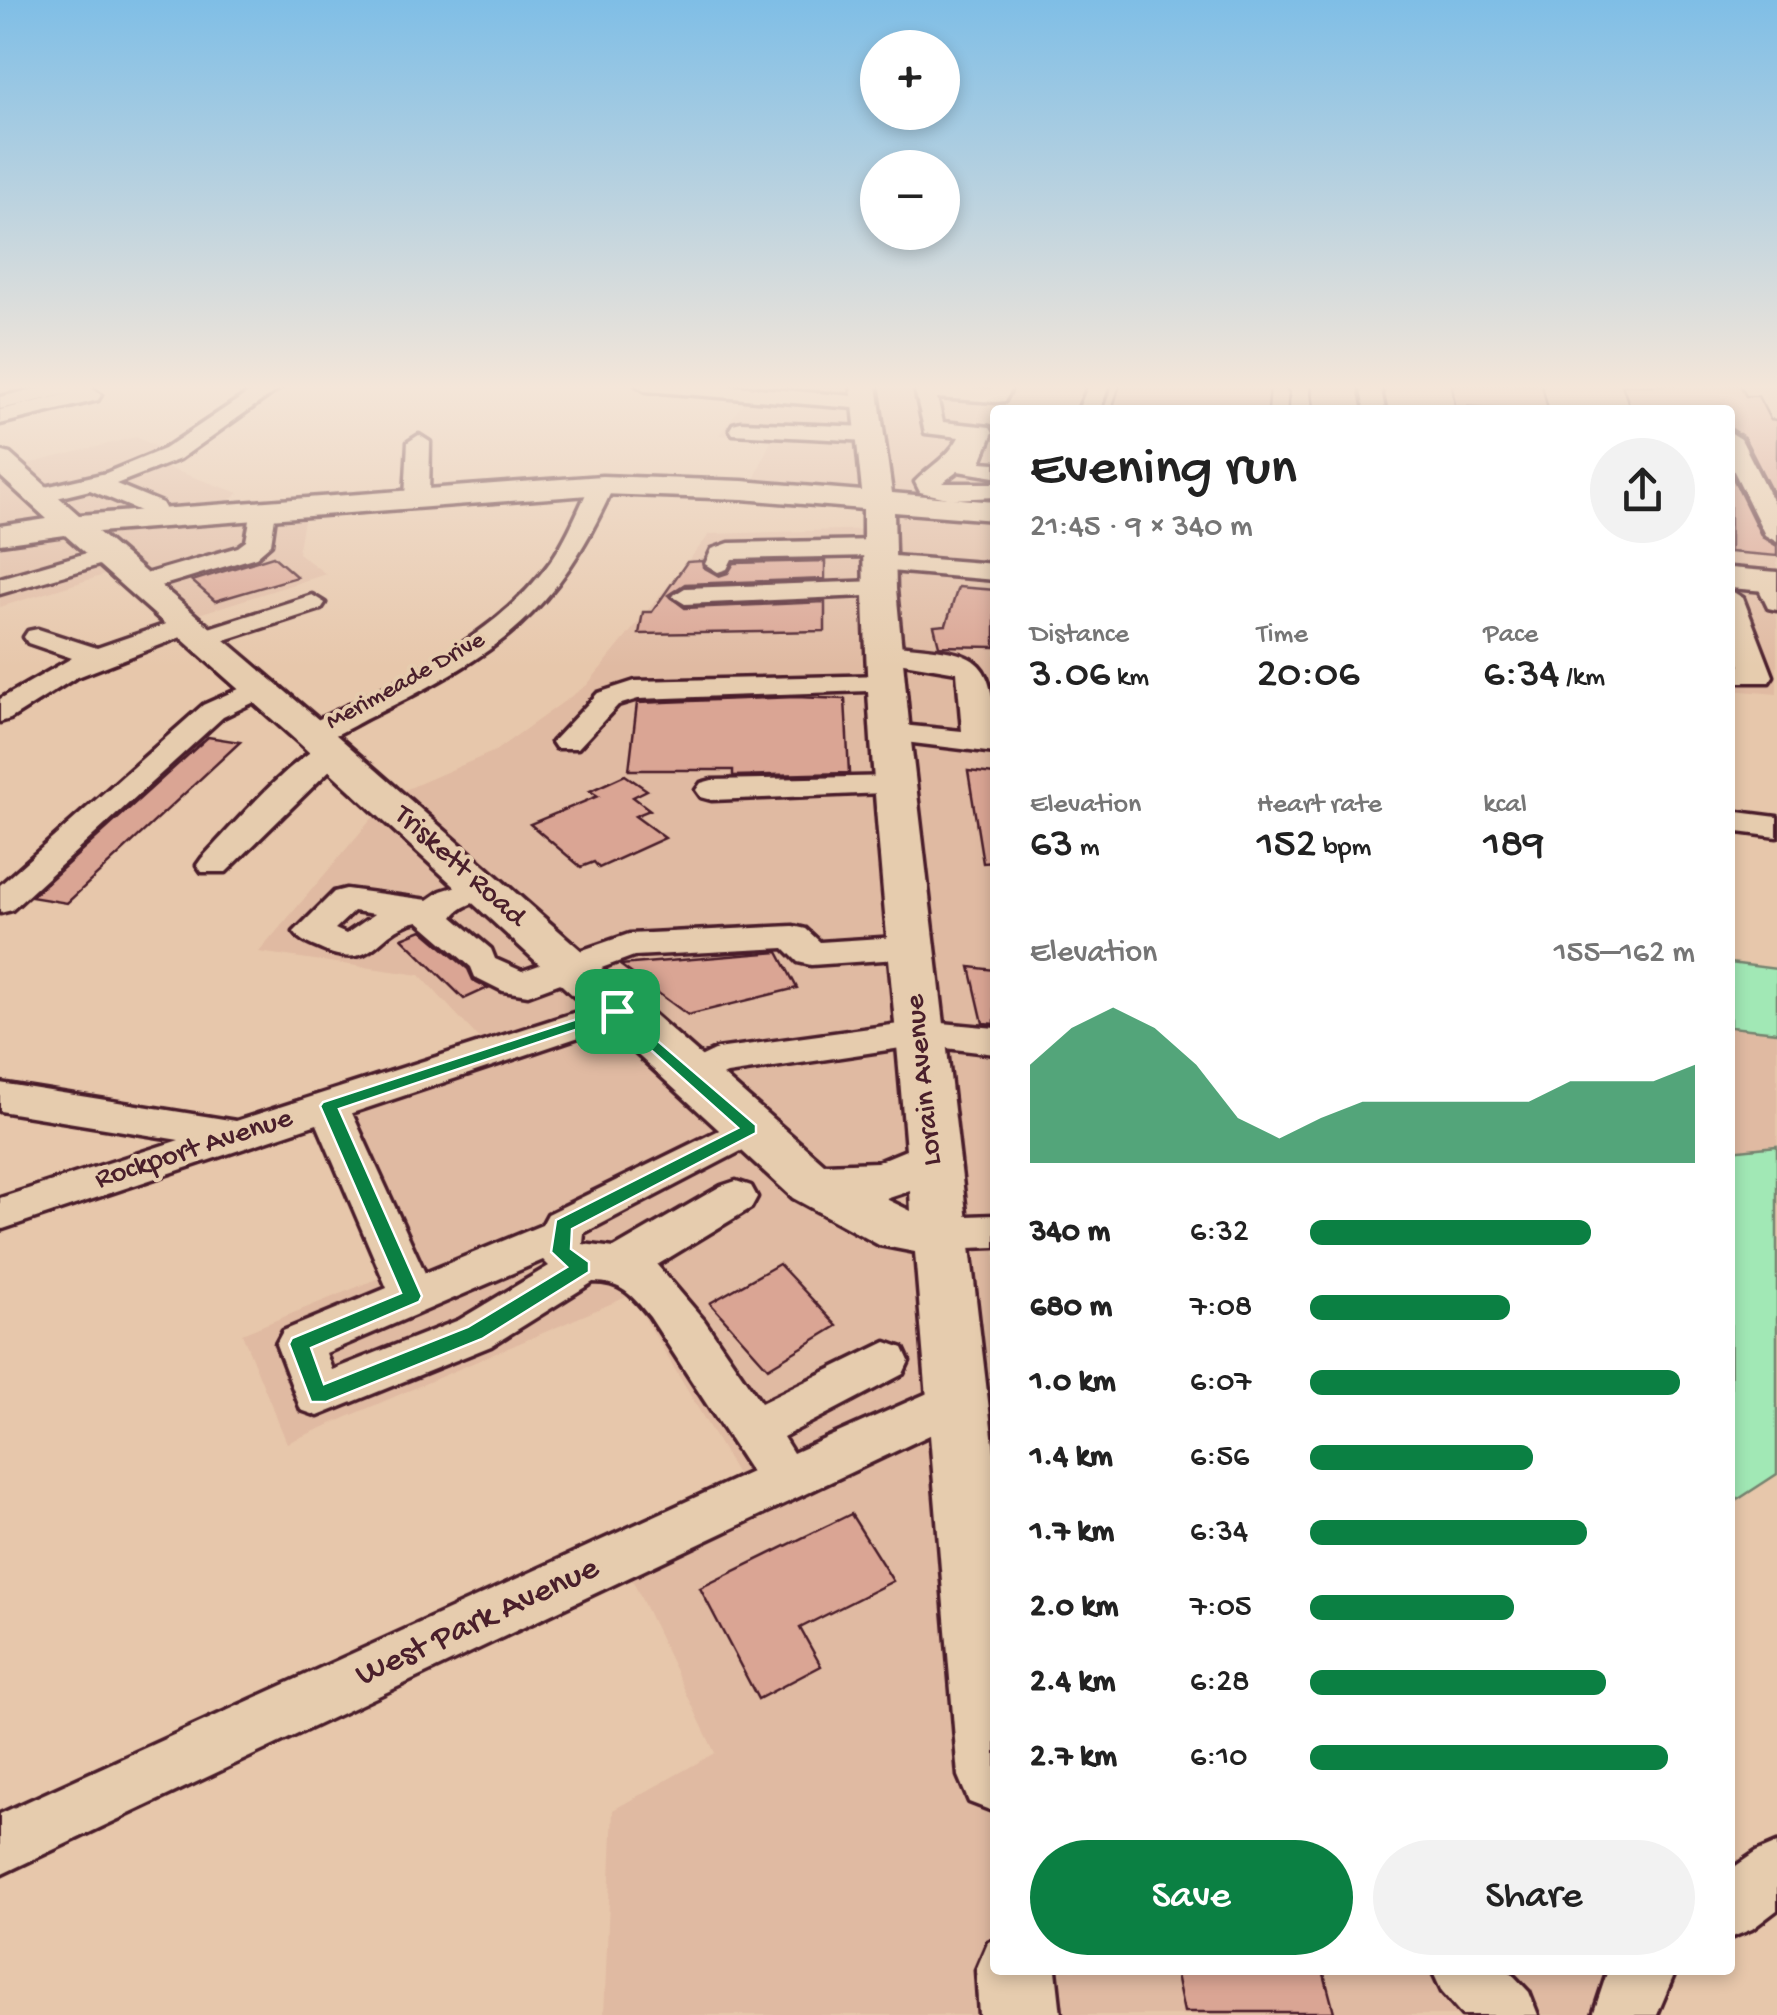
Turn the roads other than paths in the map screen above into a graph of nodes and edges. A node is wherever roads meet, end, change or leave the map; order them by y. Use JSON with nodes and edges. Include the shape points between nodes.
{"nodes":[{"id":1,"x":16,"y":479,"type":"edge"},
{"id":2,"x":46,"y":479,"type":"edge"},
{"id":3,"x":101,"y":479,"type":"edge"},
{"id":4,"x":418,"y":479,"type":"edge"},
{"id":5,"x":875,"y":479,"type":"edge"},
{"id":6,"x":931,"y":479,"type":"edge"},
{"id":7,"x":957,"y":479,"type":"edge"},
{"id":8,"x":1750,"y":479,"type":"edge"},
{"id":9,"x":93,"y":482,"type":"junction"},
{"id":10,"x":602,"y":486,"type":"junction"},
{"id":11,"x":990,"y":490,"type":"edge"},
{"id":12,"x":952,"y":492,"type":"junction"},
{"id":13,"x":417,"y":498,"type":"junction"},
{"id":14,"x":878,"y":500,"type":"junction"},
{"id":15,"x":264,"y":510,"type":"junction"},
{"id":16,"x":990,"y":511,"type":"edge"},
{"id":17,"x":164,"y":518,"type":"junction"},
{"id":18,"x":68,"y":525,"type":"junction"},
{"id":19,"x":0,"y":535,"type":"edge"},
{"id":20,"x":1777,"y":535,"type":"edge"},
{"id":21,"x":718,"y":564,"type":"dead end"},
{"id":22,"x":878,"y":566,"type":"junction"},
{"id":23,"x":117,"y":568,"type":"junction"},
{"id":24,"x":990,"y":572,"type":"edge"},
{"id":25,"x":1735,"y":579,"type":"edge"},
{"id":26,"x":0,"y":586,"type":"edge"},
{"id":27,"x":1774,"y":588,"type":"edge"},
{"id":28,"x":685,"y":596,"type":"dead end"},
{"id":29,"x":312,"y":603,"type":"dead end"},
{"id":30,"x":192,"y":633,"type":"junction"},
{"id":31,"x":38,"y":636,"type":"dead end"},
{"id":32,"x":1739,"y":644,"type":"edge"},
{"id":33,"x":95,"y":657,"type":"junction"},
{"id":34,"x":886,"y":668,"type":"junction"},
{"id":35,"x":1744,"y":674,"type":"edge"},
{"id":36,"x":259,"y":689,"type":"junction"},
{"id":37,"x":0,"y":713,"type":"edge"},
{"id":38,"x":892,"y":733,"type":"junction"},
{"id":39,"x":322,"y":742,"type":"junction"},
{"id":40,"x":566,"y":742,"type":"dead end"},
{"id":41,"x":986,"y":743,"type":"edge"},
{"id":42,"x":896,"y":785,"type":"junction"},
{"id":43,"x":712,"y":790,"type":"dead end"},
{"id":44,"x":1735,"y":823,"type":"edge"},
{"id":45,"x":1777,"y":827,"type":"edge"},
{"id":46,"x":214,"y":864,"type":"dead end"},
{"id":47,"x":482,"y":888,"type":"junction"},
{"id":48,"x":0,"y":902,"type":"edge"},
{"id":49,"x":912,"y":948,"type":"junction"},
{"id":50,"x":570,"y":968,"type":"junction"},
{"id":51,"x":617,"y":1011,"type":"junction"},
{"id":52,"x":921,"y":1033,"type":"junction"},
{"id":53,"x":990,"y":1040,"type":"edge"},
{"id":54,"x":691,"y":1076,"type":"junction"},
{"id":55,"x":0,"y":1097,"type":"edge"},
{"id":56,"x":329,"y":1106,"type":"junction"},
{"id":57,"x":750,"y":1129,"type":"junction"},
{"id":58,"x":239,"y":1135,"type":"junction"},
{"id":59,"x":933,"y":1160,"type":"junction"},
{"id":60,"x":812,"y":1184,"type":"junction"},
{"id":61,"x":736,"y":1197,"type":"dead end"},
{"id":62,"x":0,"y":1214,"type":"edge"},
{"id":63,"x":968,"y":1232,"type":"edge"},
{"id":64,"x":588,"y":1256,"type":"junction"},
{"id":65,"x":412,"y":1296,"type":"junction"},
{"id":66,"x":886,"y":1361,"type":"dead end"},
{"id":67,"x":955,"y":1402,"type":"junction"},
{"id":68,"x":750,"y":1430,"type":"junction"},
{"id":69,"x":784,"y":1481,"type":"junction"},
{"id":70,"x":990,"y":1713,"type":"edge"},
{"id":71,"x":0,"y":1845,"type":"edge"},
{"id":72,"x":1777,"y":1873,"type":"edge"},
{"id":73,"x":1735,"y":1903,"type":"edge"},
{"id":74,"x":1016,"y":1975,"type":"edge"},
{"id":75,"x":1469,"y":1975,"type":"edge"},
{"id":76,"x":1638,"y":1975,"type":"edge"},
{"id":77,"x":1020,"y":2015,"type":"edge"},
{"id":78,"x":1506,"y":2015,"type":"edge"},
{"id":79,"x":1625,"y":2015,"type":"edge"}],
"edges":[{"from":1,"to":18,"type":"main road","name":"Triskett Road"},
{"from":2,"to":9,"type":"street"},
{"from":3,"to":9,"type":"street"},
{"from":4,"to":13,"type":"street"},
{"from":5,"to":14,"type":"main road","name":"Lorain Avenue"},
{"from":6,"to":12,"type":"street","via":[[927,482],[938,491]]},
{"from":7,"to":12,"type":"street"},
{"from":8,"to":20,"type":"street"},
{"from":9,"to":17,"type":"street"},
{"from":10,"to":13,"type":"main road"},
{"from":10,"to":14,"type":"main road"},
{"from":10,"to":39,"type":"street","name":"Merimeade Drive","via":[[559,568],[512,621]]},
{"from":11,"to":12,"type":"street"},
{"from":13,"to":15,"type":"main road"},
{"from":14,"to":16,"type":"main road"},
{"from":14,"to":22,"type":"main road","name":"Lorain Avenue"},
{"from":15,"to":17,"type":"main road"},
{"from":15,"to":23,"type":"street","via":[[258,544],[247,552]]},
{"from":17,"to":18,"type":"main road"},
{"from":17,"to":23,"type":"main road"},
{"from":18,"to":19,"type":"main road"},
{"from":18,"to":23,"type":"main road","name":"Triskett Road"},
{"from":21,"to":22,"type":"street","via":[[729,551]]},
{"from":22,"to":24,"type":"street"},
{"from":22,"to":28,"type":"street"},
{"from":22,"to":34,"type":"main road","name":"Lorain Avenue"},
{"from":23,"to":26,"type":"street"},
{"from":23,"to":30,"type":"main road","name":"Triskett Road"},
{"from":25,"to":27,"type":"main road"},
{"from":29,"to":30,"type":"street"},
{"from":30,"to":33,"type":"street"},
{"from":30,"to":36,"type":"main road","name":"Triskett Road"},
{"from":31,"to":33,"type":"street"},
{"from":32,"to":35,"type":"street"},
{"from":33,"to":37,"type":"street","via":[[31,688]]},
{"from":34,"to":38,"type":"main road","name":"Lorain Avenue"},
{"from":34,"to":40,"type":"street","via":[[636,690],[608,699]]},
{"from":34,"to":41,"type":"street","via":[[944,658],[968,666]]},
{"from":36,"to":39,"type":"main road","name":"Triskett Road"},
{"from":36,"to":48,"type":"street","via":[[212,711]]},
{"from":38,"to":41,"type":"street"},
{"from":38,"to":42,"type":"main road","name":"Lorain Avenue"},
{"from":39,"to":46,"type":"street","name":"Merimeade Drive"},
{"from":39,"to":47,"type":"main road","name":"Triskett Road"},
{"from":42,"to":43,"type":"street"},
{"from":42,"to":49,"type":"main road","name":"Lorain Avenue"},
{"from":44,"to":45,"type":"street"},
{"from":47,"to":50,"type":"main road","name":"Triskett Road"},
{"from":47,"to":50,"type":"street","via":[[420,912],[516,983]]},
{"from":49,"to":50,"type":"street","via":[[812,954],[793,937],[668,941],[630,945]]},
{"from":49,"to":52,"type":"main road","name":"Lorain Avenue"},
{"from":50,"to":51,"type":"main road","name":"Triskett Road"},
{"from":51,"to":54,"type":"main road","name":"Triskett Road"},
{"from":51,"to":56,"type":"street","name":"Rockport Avenue"},
{"from":52,"to":53,"type":"street"},
{"from":52,"to":54,"type":"street","via":[[717,1062]]},
{"from":52,"to":59,"type":"main road","name":"Lorain Avenue"},
{"from":54,"to":57,"type":"main road","name":"Triskett Road"},
{"from":55,"to":58,"type":"street"},
{"from":56,"to":58,"type":"street","name":"Rockport Avenue"},
{"from":56,"to":65,"type":"street"},
{"from":57,"to":60,"type":"main road","name":"Triskett Road"},
{"from":57,"to":64,"type":"street","via":[[563,1225]]},
{"from":58,"to":62,"type":"street","name":"Rockport Avenue"},
{"from":59,"to":60,"type":"main road","via":[[883,1181]]},
{"from":59,"to":63,"type":"main road","name":"Lorain Avenue"},
{"from":60,"to":63,"type":"main road","name":"Triskett Road","via":[[898,1231]]},
{"from":61,"to":64,"type":"street"},
{"from":63,"to":67,"type":"main road","name":"Lorain Avenue"},
{"from":64,"to":65,"type":"street"},
{"from":64,"to":65,"type":"street","via":[[475,1333],[318,1396],[299,1344]]},
{"from":64,"to":68,"type":"street","via":[[634,1271],[664,1298]]},
{"from":66,"to":68,"type":"street"},
{"from":67,"to":69,"type":"street","name":"West Park Avenue"},
{"from":67,"to":70,"type":"main road","name":"Lorain Avenue"},
{"from":68,"to":69,"type":"street"},
{"from":69,"to":71,"type":"street","name":"West Park Avenue"},
{"from":72,"to":73,"type":"street"},
{"from":74,"to":77,"type":"main road"},
{"from":75,"to":78,"type":"street"},
{"from":76,"to":79,"type":"street"}]}
